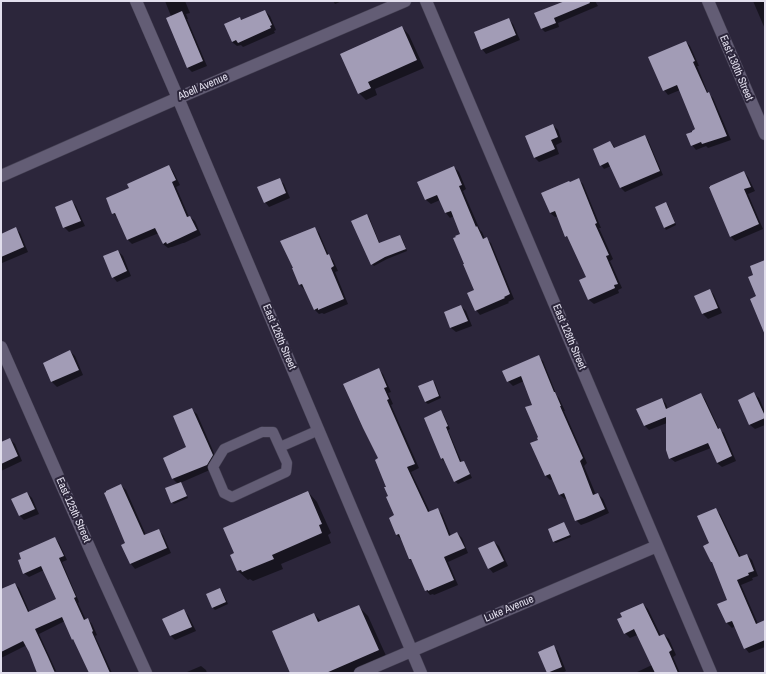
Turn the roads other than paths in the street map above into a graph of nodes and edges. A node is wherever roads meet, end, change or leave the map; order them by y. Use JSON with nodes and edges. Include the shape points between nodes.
{"nodes":[{"id":1,"x":136,"y":1,"type":"edge"},
{"id":2,"x":405,"y":1,"type":"edge"},
{"id":3,"x":426,"y":1,"type":"edge"},
{"id":4,"x":708,"y":1,"type":"edge"},
{"id":5,"x":178,"y":98,"type":"junction"},
{"id":6,"x":765,"y":134,"type":"edge"},
{"id":7,"x":1,"y":176,"type":"edge"},
{"id":8,"x":1,"y":347,"type":"edge"},
{"id":9,"x":319,"y":430,"type":"junction"},
{"id":10,"x":280,"y":447,"type":"junction"},
{"id":11,"x":658,"y":546,"type":"junction"},
{"id":12,"x":412,"y":650,"type":"junction"},
{"id":13,"x":146,"y":673,"type":"edge"},
{"id":14,"x":360,"y":673,"type":"edge"},
{"id":15,"x":422,"y":673,"type":"edge"},
{"id":16,"x":712,"y":673,"type":"edge"}],
"edges":[{"from":1,"to":5,"type":"street","name":"East 126th Street"},
{"from":2,"to":5,"type":"street","name":"Abell Avenue"},
{"from":3,"to":11,"type":"street","name":"East 128th Street"},
{"from":4,"to":6,"type":"street","name":"East 130th Street"},
{"from":5,"to":7,"type":"street","name":"Abell Avenue"},
{"from":5,"to":9,"type":"street","name":"East 126th Street"},
{"from":8,"to":13,"type":"street","name":"East 125th Street"},
{"from":9,"to":10,"type":"lane"},
{"from":9,"to":12,"type":"street","name":"East 126th Street"},
{"from":10,"to":10,"type":"lane","via":[[287,463],[286,472],[232,497],[224,493],[213,467],[224,449],[262,432],[274,432]]},
{"from":11,"to":12,"type":"street","name":"Luke Avenue"},
{"from":11,"to":16,"type":"street","name":"East 128th Street"},
{"from":12,"to":14,"type":"street","name":"Luke Avenue"},
{"from":12,"to":15,"type":"street","name":"East 126th Street"}]}
